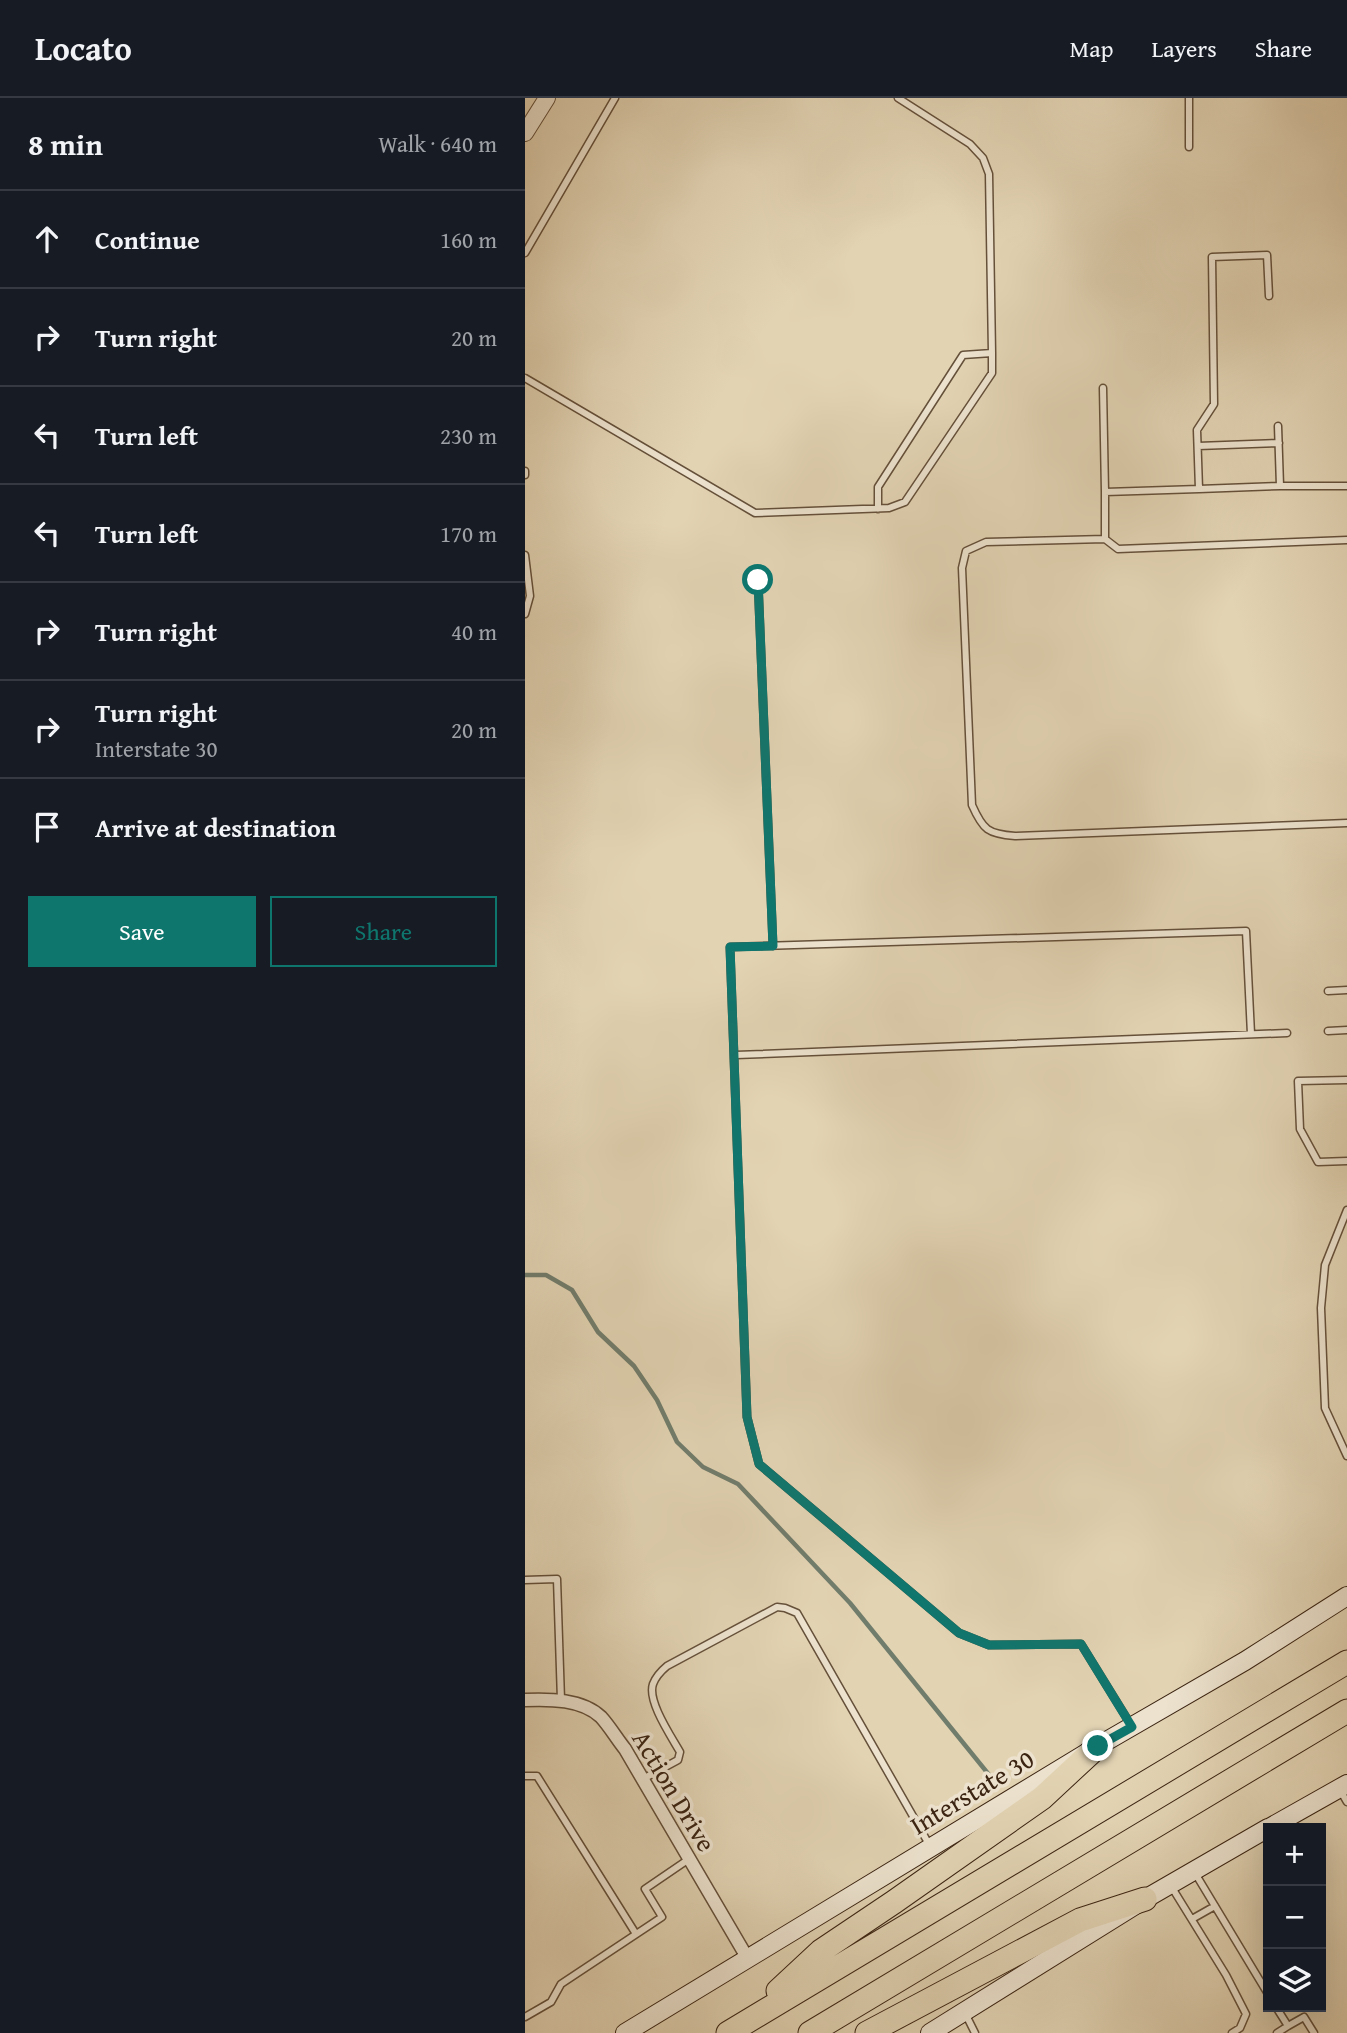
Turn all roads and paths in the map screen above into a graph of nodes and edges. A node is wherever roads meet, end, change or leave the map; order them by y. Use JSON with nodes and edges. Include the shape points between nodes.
{"nodes":[{"id":1,"x":548,"y":98,"type":"edge"},
{"id":2,"x":615,"y":98,"type":"edge"},
{"id":3,"x":898,"y":98,"type":"edge"},
{"id":4,"x":1189,"y":98,"type":"edge"},
{"id":5,"x":525,"y":132,"type":"edge"},
{"id":6,"x":1189,"y":147,"type":"dead end"},
{"id":7,"x":525,"y":253,"type":"edge"},
{"id":8,"x":1269,"y":296,"type":"dead end"},
{"id":9,"x":992,"y":353,"type":"junction"},
{"id":10,"x":525,"y":378,"type":"edge"},
{"id":11,"x":1103,"y":388,"type":"dead end"},
{"id":12,"x":1278,"y":426,"type":"dead end"},
{"id":13,"x":1279,"y":443,"type":"junction"},
{"id":14,"x":1198,"y":446,"type":"junction"},
{"id":15,"x":1279,"y":486,"type":"junction"},
{"id":16,"x":1347,"y":486,"type":"edge"},
{"id":17,"x":1199,"y":489,"type":"junction"},
{"id":18,"x":1105,"y":492,"type":"junction"},
{"id":19,"x":878,"y":509,"type":"junction"},
{"id":20,"x":1105,"y":539,"type":"junction"},
{"id":21,"x":1347,"y":540,"type":"edge"},
{"id":22,"x":525,"y":555,"type":"edge"},
{"id":23,"x":758,"y":580,"type":"dead end"},
{"id":24,"x":525,"y":614,"type":"edge"},
{"id":25,"x":1347,"y":823,"type":"edge"},
{"id":26,"x":773,"y":946,"type":"junction"},
{"id":27,"x":1347,"y":990,"type":"edge"},
{"id":28,"x":1328,"y":991,"type":"dead end"},
{"id":29,"x":1347,"y":1030,"type":"edge"},
{"id":30,"x":1328,"y":1031,"type":"dead end"},
{"id":31,"x":1287,"y":1033,"type":"dead end"},
{"id":32,"x":1251,"y":1034,"type":"junction"},
{"id":33,"x":736,"y":1055,"type":"junction"},
{"id":34,"x":1347,"y":1080,"type":"edge"},
{"id":35,"x":1347,"y":1161,"type":"edge"},
{"id":36,"x":1347,"y":1210,"type":"edge"},
{"id":37,"x":1346,"y":1452,"type":"edge"},
{"id":38,"x":525,"y":1580,"type":"edge"},
{"id":39,"x":1347,"y":1596,"type":"edge"},
{"id":40,"x":1347,"y":1662,"type":"edge"},
{"id":41,"x":525,"y":1700,"type":"edge"},
{"id":42,"x":561,"y":1702,"type":"junction"},
{"id":43,"x":1347,"y":1710,"type":"edge"},
{"id":44,"x":1132,"y":1727,"type":"junction"},
{"id":45,"x":1098,"y":1746,"type":"junction"},
{"id":46,"x":525,"y":1776,"type":"edge"},
{"id":47,"x":643,"y":1780,"type":"junction"},
{"id":48,"x":1344,"y":1791,"type":"edge"},
{"id":49,"x":1278,"y":1823,"type":"edge"},
{"id":50,"x":1263,"y":1831,"type":"edge"},
{"id":51,"x":931,"y":1848,"type":"junction"},
{"id":52,"x":689,"y":1859,"type":"junction"},
{"id":53,"x":1194,"y":1871,"type":"junction"},
{"id":54,"x":1170,"y":1884,"type":"junction"},
{"id":55,"x":1145,"y":1899,"type":"junction"},
{"id":56,"x":1215,"y":1906,"type":"junction"},
{"id":57,"x":1192,"y":1919,"type":"junction"},
{"id":58,"x":636,"y":1934,"type":"junction"},
{"id":59,"x":748,"y":1959,"type":"junction"},
{"id":60,"x":1263,"y":1986,"type":"edge"},
{"id":61,"x":964,"y":2012,"type":"junction"},
{"id":62,"x":1279,"y":2012,"type":"edge"},
{"id":63,"x":525,"y":2017,"type":"edge"},
{"id":64,"x":748,"y":2020,"type":"junction"},
{"id":65,"x":1288,"y":2026,"type":"junction"},
{"id":66,"x":625,"y":2033,"type":"edge"},
{"id":67,"x":728,"y":2033,"type":"edge"},
{"id":68,"x":810,"y":2033,"type":"edge"},
{"id":69,"x":867,"y":2033,"type":"edge"},
{"id":70,"x":930,"y":2033,"type":"edge"},
{"id":71,"x":975,"y":2033,"type":"edge"},
{"id":72,"x":1232,"y":2033,"type":"edge"},
{"id":73,"x":1277,"y":2033,"type":"edge"},
{"id":74,"x":1314,"y":2033,"type":"edge"}],
"edges":[{"from":1,"to":5,"type":"street"},
{"from":2,"to":7,"type":"lane"},
{"from":3,"to":9,"type":"lane","via":[[970,144],[989,174]]},
{"from":4,"to":6,"type":"lane"},
{"from":8,"to":14,"type":"lane","via":[[1267,255],[1212,257],[1214,404],[1198,430]]},
{"from":9,"to":19,"type":"lane","via":[[992,373],[905,502]]},
{"from":9,"to":19,"type":"lane","via":[[963,355],[878,487]]},
{"from":10,"to":19,"type":"lane","via":[[755,513]]},
{"from":11,"to":18,"type":"lane"},
{"from":12,"to":13,"type":"lane"},
{"from":13,"to":14,"type":"lane"},
{"from":13,"to":15,"type":"lane"},
{"from":14,"to":17,"type":"lane"},
{"from":15,"to":16,"type":"lane"},
{"from":15,"to":17,"type":"lane"},
{"from":17,"to":18,"type":"lane"},
{"from":18,"to":20,"type":"lane"},
{"from":20,"to":21,"type":"lane","via":[[1118,549]]},
{"from":20,"to":25,"type":"lane","via":[[986,542],[967,551],[962,568],[972,805],[979,821],[994,834],[1015,836]]},
{"from":22,"to":24,"type":"lane","via":[[530,596]]},
{"from":23,"to":26,"type":"lane"},
{"from":26,"to":32,"type":"lane","via":[[1246,931]]},
{"from":26,"to":33,"type":"lane","via":[[730,947]]},
{"from":27,"to":28,"type":"lane"},
{"from":29,"to":30,"type":"lane"},
{"from":31,"to":32,"type":"lane"},
{"from":32,"to":33,"type":"lane"},
{"from":33,"to":44,"type":"lane","via":[[747,1417],[759,1464],[959,1633],[989,1645],[1081,1644]]},
{"from":34,"to":35,"type":"lane","via":[[1298,1081],[1300,1129],[1318,1162]]},
{"from":36,"to":37,"type":"lane","via":[[1325,1265],[1321,1308],[1325,1408]]},
{"from":38,"to":42,"type":"lane","via":[[557,1579]]},
{"from":39,"to":44,"type":"main road","name":"Interstate 30"},
{"from":40,"to":64,"type":"highway"},
{"from":41,"to":42,"type":"street","name":"Action Drive"},
{"from":42,"to":47,"type":"street","name":"Action Drive","via":[[584,1705],[601,1717]]},
{"from":43,"to":68,"type":"highway"},
{"from":44,"to":45,"type":"main road","name":"Interstate 30"},
{"from":45,"to":51,"type":"main road","name":"Interstate 30"},
{"from":45,"to":64,"type":"highway","via":[[1042,1798],[821,1951]]},
{"from":46,"to":58,"type":"lane","via":[[537,1776]]},
{"from":47,"to":51,"type":"lane","via":[[677,1760],[680,1752],[653,1701],[653,1684],[659,1674],[777,1607],[785,1608],[797,1613]]},
{"from":47,"to":52,"type":"street","name":"Action Drive"},
{"from":48,"to":49,"type":"main road"},
{"from":50,"to":53,"type":"main road"},
{"from":51,"to":59,"type":"main road","name":"Interstate 30"},
{"from":52,"to":58,"type":"lane","via":[[645,1889],[662,1917]]},
{"from":52,"to":59,"type":"street","name":"Action Drive"},
{"from":53,"to":54,"type":"main road"},
{"from":53,"to":56,"type":"lane"},
{"from":54,"to":55,"type":"main road"},
{"from":54,"to":57,"type":"lane"},
{"from":55,"to":61,"type":"main road"},
{"from":55,"to":69,"type":"highway","via":[[1080,1920]]},
{"from":56,"to":57,"type":"lane"},
{"from":56,"to":60,"type":"lane"},
{"from":57,"to":72,"type":"lane","via":[[1246,2014]]},
{"from":58,"to":63,"type":"lane","via":[[561,1984],[551,2002]]},
{"from":59,"to":66,"type":"main road","name":"Interstate 30"},
{"from":61,"to":70,"type":"main road"},
{"from":61,"to":71,"type":"lane"},
{"from":62,"to":65,"type":"lane"},
{"from":64,"to":67,"type":"highway"},
{"from":65,"to":73,"type":"lane"},
{"from":65,"to":74,"type":"lane","via":[[1304,2017]]}]}
